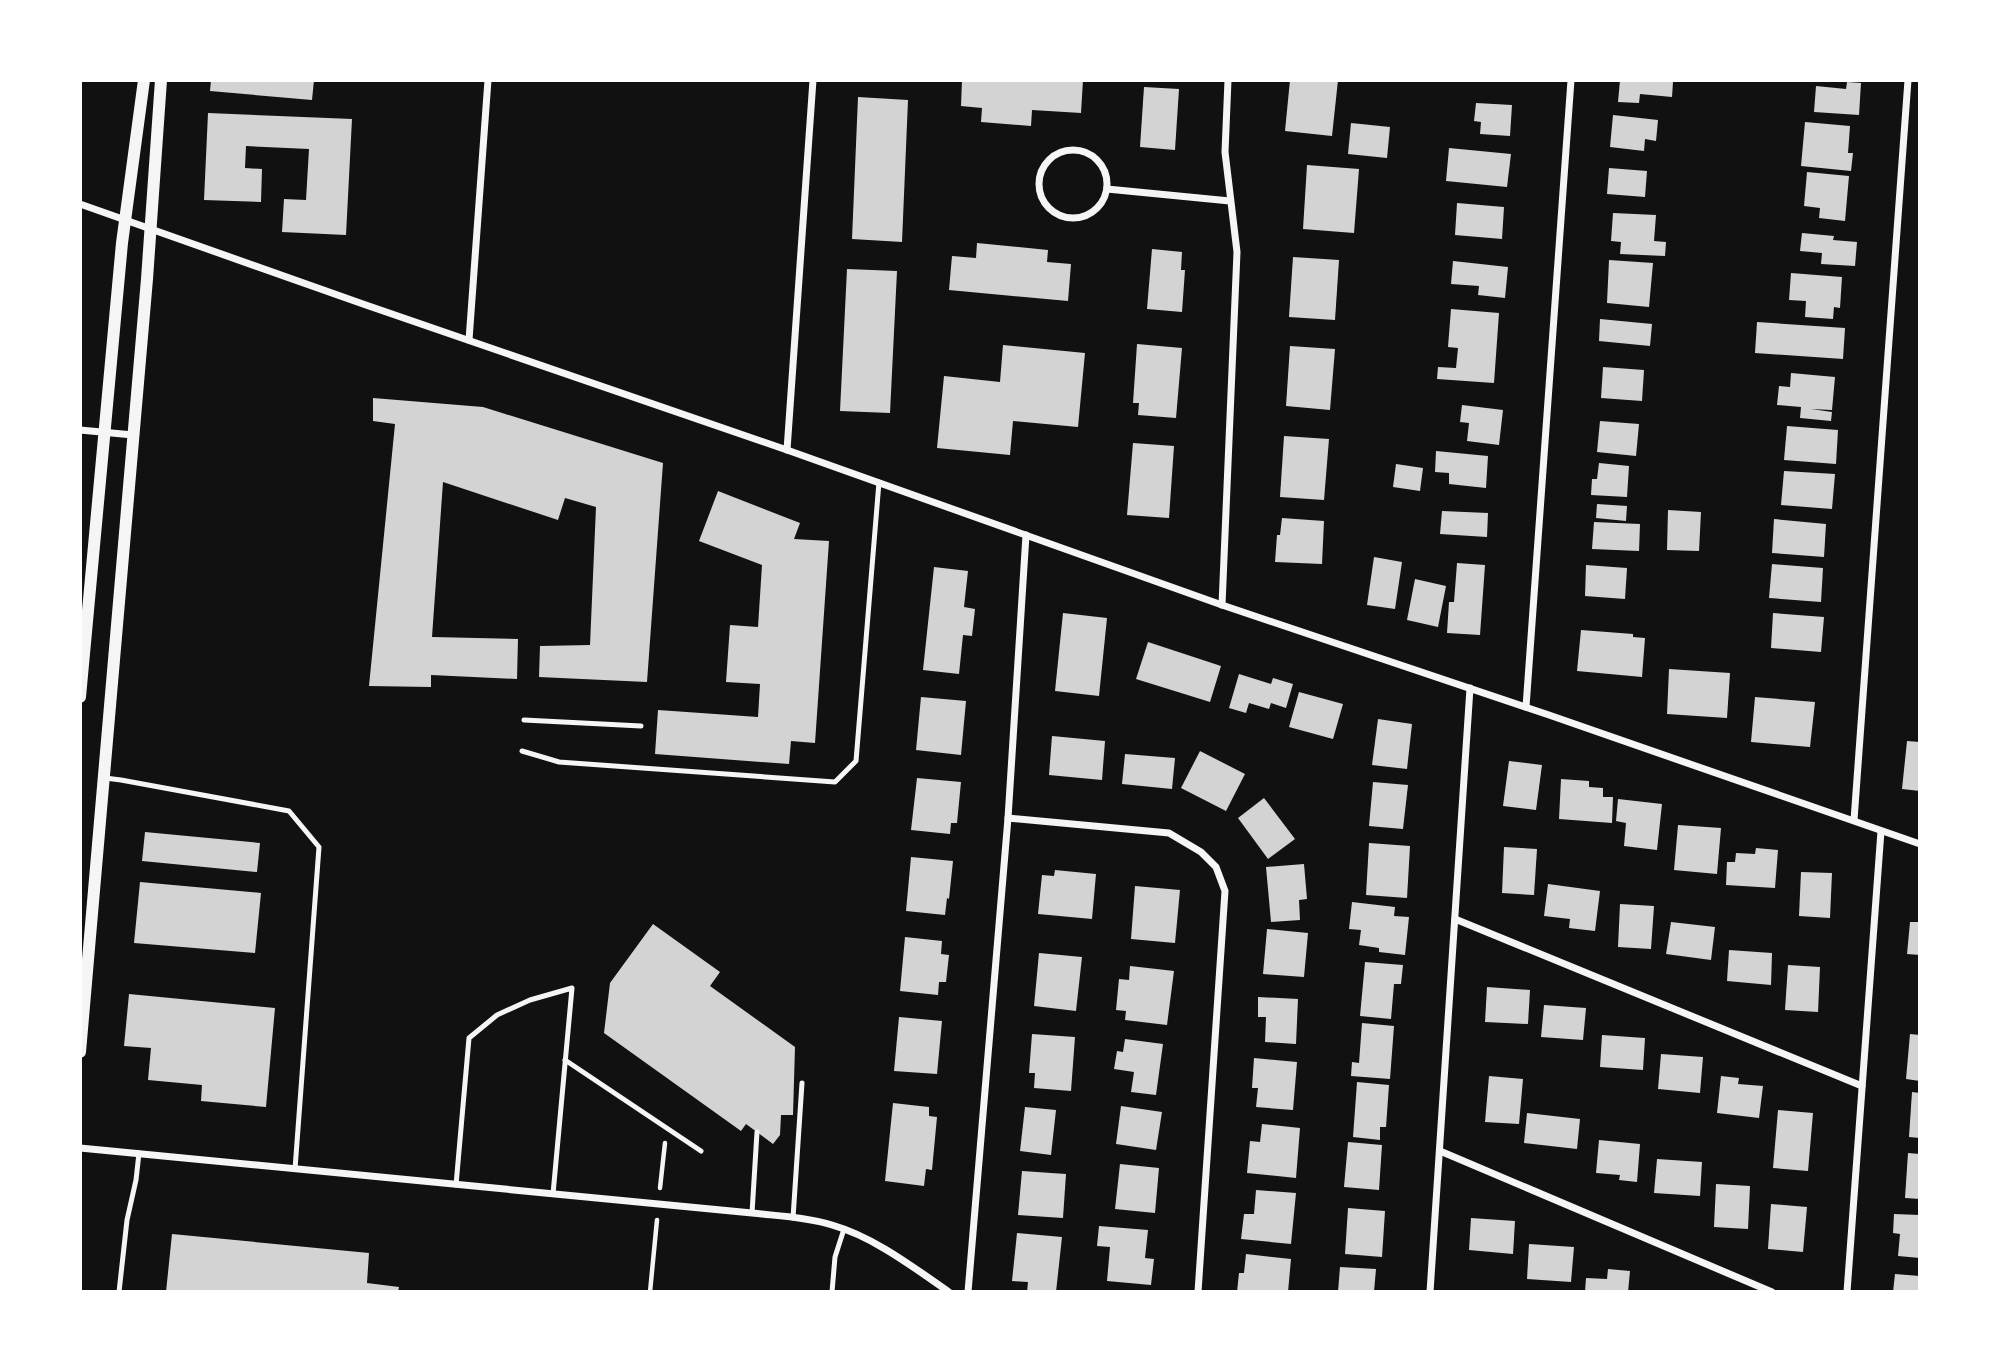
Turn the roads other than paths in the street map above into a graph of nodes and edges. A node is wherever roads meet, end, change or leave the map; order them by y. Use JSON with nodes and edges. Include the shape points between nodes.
{"nodes":[{"id":1,"x":144,"y":80,"type":"edge"},
{"id":2,"x":161,"y":80,"type":"edge"},
{"id":3,"x":488,"y":80,"type":"edge"},
{"id":4,"x":813,"y":80,"type":"edge"},
{"id":5,"x":1228,"y":80,"type":"edge"},
{"id":6,"x":1571,"y":80,"type":"edge"},
{"id":7,"x":1908,"y":80,"type":"edge"},
{"id":8,"x":1107,"y":189,"type":"junction"},
{"id":9,"x":1230,"y":201,"type":"junction"},
{"id":10,"x":80,"y":204,"type":"edge"},
{"id":11,"x":125,"y":219,"type":"junction"},
{"id":12,"x":151,"y":228,"type":"junction"},
{"id":13,"x":469,"y":340,"type":"junction"},
{"id":14,"x":80,"y":430,"type":"edge"},
{"id":15,"x":103,"y":432,"type":"junction"},
{"id":16,"x":133,"y":435,"type":"junction"},
{"id":17,"x":787,"y":450,"type":"junction"},
{"id":18,"x":879,"y":482,"type":"junction"},
{"id":19,"x":1026,"y":535,"type":"junction"},
{"id":20,"x":1223,"y":605,"type":"junction"},
{"id":21,"x":1470,"y":688,"type":"junction"},
{"id":22,"x":80,"y":697,"type":"edge"},
{"id":23,"x":1526,"y":707,"type":"junction"},
{"id":24,"x":524,"y":720,"type":"dead end"},
{"id":25,"x":641,"y":726,"type":"dead end"},
{"id":26,"x":522,"y":751,"type":"dead end"},
{"id":27,"x":103,"y":778,"type":"junction"},
{"id":28,"x":1008,"y":818,"type":"junction"},
{"id":29,"x":1854,"y":820,"type":"junction"},
{"id":30,"x":1881,"y":831,"type":"junction"},
{"id":31,"x":1920,"y":844,"type":"edge"},
{"id":32,"x":1455,"y":919,"type":"junction"},
{"id":33,"x":80,"y":1052,"type":"edge"},
{"id":34,"x":565,"y":1060,"type":"junction"},
{"id":35,"x":802,"y":1083,"type":"dead end"},
{"id":36,"x":1862,"y":1086,"type":"junction"},
{"id":37,"x":757,"y":1132,"type":"dead end"},
{"id":38,"x":80,"y":1148,"type":"edge"},
{"id":39,"x":701,"y":1151,"type":"dead end"},
{"id":40,"x":1440,"y":1151,"type":"junction"},
{"id":41,"x":139,"y":1153,"type":"junction"},
{"id":42,"x":295,"y":1169,"type":"junction"},
{"id":43,"x":456,"y":1185,"type":"junction"},
{"id":44,"x":553,"y":1194,"type":"junction"},
{"id":45,"x":752,"y":1213,"type":"junction"},
{"id":46,"x":793,"y":1218,"type":"junction"},
{"id":47,"x":844,"y":1229,"type":"junction"},
{"id":48,"x":120,"y":1292,"type":"edge"},
{"id":49,"x":832,"y":1292,"type":"edge"},
{"id":50,"x":949,"y":1292,"type":"edge"},
{"id":51,"x":968,"y":1292,"type":"edge"},
{"id":52,"x":1198,"y":1292,"type":"edge"},
{"id":53,"x":1430,"y":1292,"type":"edge"},
{"id":54,"x":1772,"y":1292,"type":"edge"},
{"id":55,"x":1847,"y":1292,"type":"edge"}],
"edges":[{"from":1,"to":11,"type":"street"},
{"from":2,"to":12,"type":"street"},
{"from":3,"to":13,"type":"street"},
{"from":4,"to":17,"type":"street"},
{"from":5,"to":9,"type":"street","via":[[1225,152]]},
{"from":6,"to":23,"type":"street"},
{"from":7,"to":29,"type":"street"},
{"from":8,"to":8,"type":"street","via":[[1097,210],[1076,219],[1064,218],[1045,204],[1038,182],[1055,154],[1077,150],[1097,159],[1104,168]]},
{"from":8,"to":9,"type":"street"},
{"from":9,"to":20,"type":"street","via":[[1237,252]]},
{"from":10,"to":11,"type":"street"},
{"from":11,"to":12,"type":"street"},
{"from":11,"to":15,"type":"street"},
{"from":12,"to":13,"type":"street"},
{"from":12,"to":16,"type":"street"},
{"from":13,"to":17,"type":"street"},
{"from":14,"to":15,"type":"street"},
{"from":15,"to":16,"type":"street"},
{"from":15,"to":22,"type":"street"},
{"from":16,"to":27,"type":"street"},
{"from":17,"to":18,"type":"street"},
{"from":18,"to":19,"type":"street"},
{"from":18,"to":26,"type":"lane","via":[[856,761],[835,782],[559,762]]},
{"from":19,"to":20,"type":"street"},
{"from":19,"to":28,"type":"street"},
{"from":20,"to":21,"type":"street"},
{"from":21,"to":23,"type":"street"},
{"from":21,"to":32,"type":"street"},
{"from":23,"to":29,"type":"street"},
{"from":24,"to":25,"type":"lane"},
{"from":27,"to":33,"type":"street"},
{"from":27,"to":42,"type":"lane","via":[[289,811],[319,847]]},
{"from":28,"to":51,"type":"street"},
{"from":28,"to":52,"type":"street","via":[[1169,833],[1216,867],[1225,891]]},
{"from":29,"to":30,"type":"street"},
{"from":30,"to":31,"type":"street"},
{"from":30,"to":36,"type":"street"},
{"from":32,"to":36,"type":"street"},
{"from":32,"to":40,"type":"street"},
{"from":34,"to":39,"type":"lane"},
{"from":34,"to":43,"type":"lane","via":[[572,988],[497,1015],[469,1038]]},
{"from":34,"to":44,"type":"lane"},
{"from":35,"to":46,"type":"lane"},
{"from":36,"to":55,"type":"street"},
{"from":37,"to":45,"type":"lane"},
{"from":38,"to":41,"type":"street"},
{"from":40,"to":53,"type":"street"},
{"from":40,"to":54,"type":"street"},
{"from":41,"to":42,"type":"street"},
{"from":41,"to":48,"type":"lane"},
{"from":42,"to":43,"type":"street"},
{"from":43,"to":44,"type":"street"},
{"from":44,"to":45,"type":"street"},
{"from":45,"to":46,"type":"street"},
{"from":46,"to":47,"type":"street"},
{"from":47,"to":49,"type":"lane","via":[[835,1257]]},
{"from":47,"to":50,"type":"street","via":[[891,1253]]}]}
